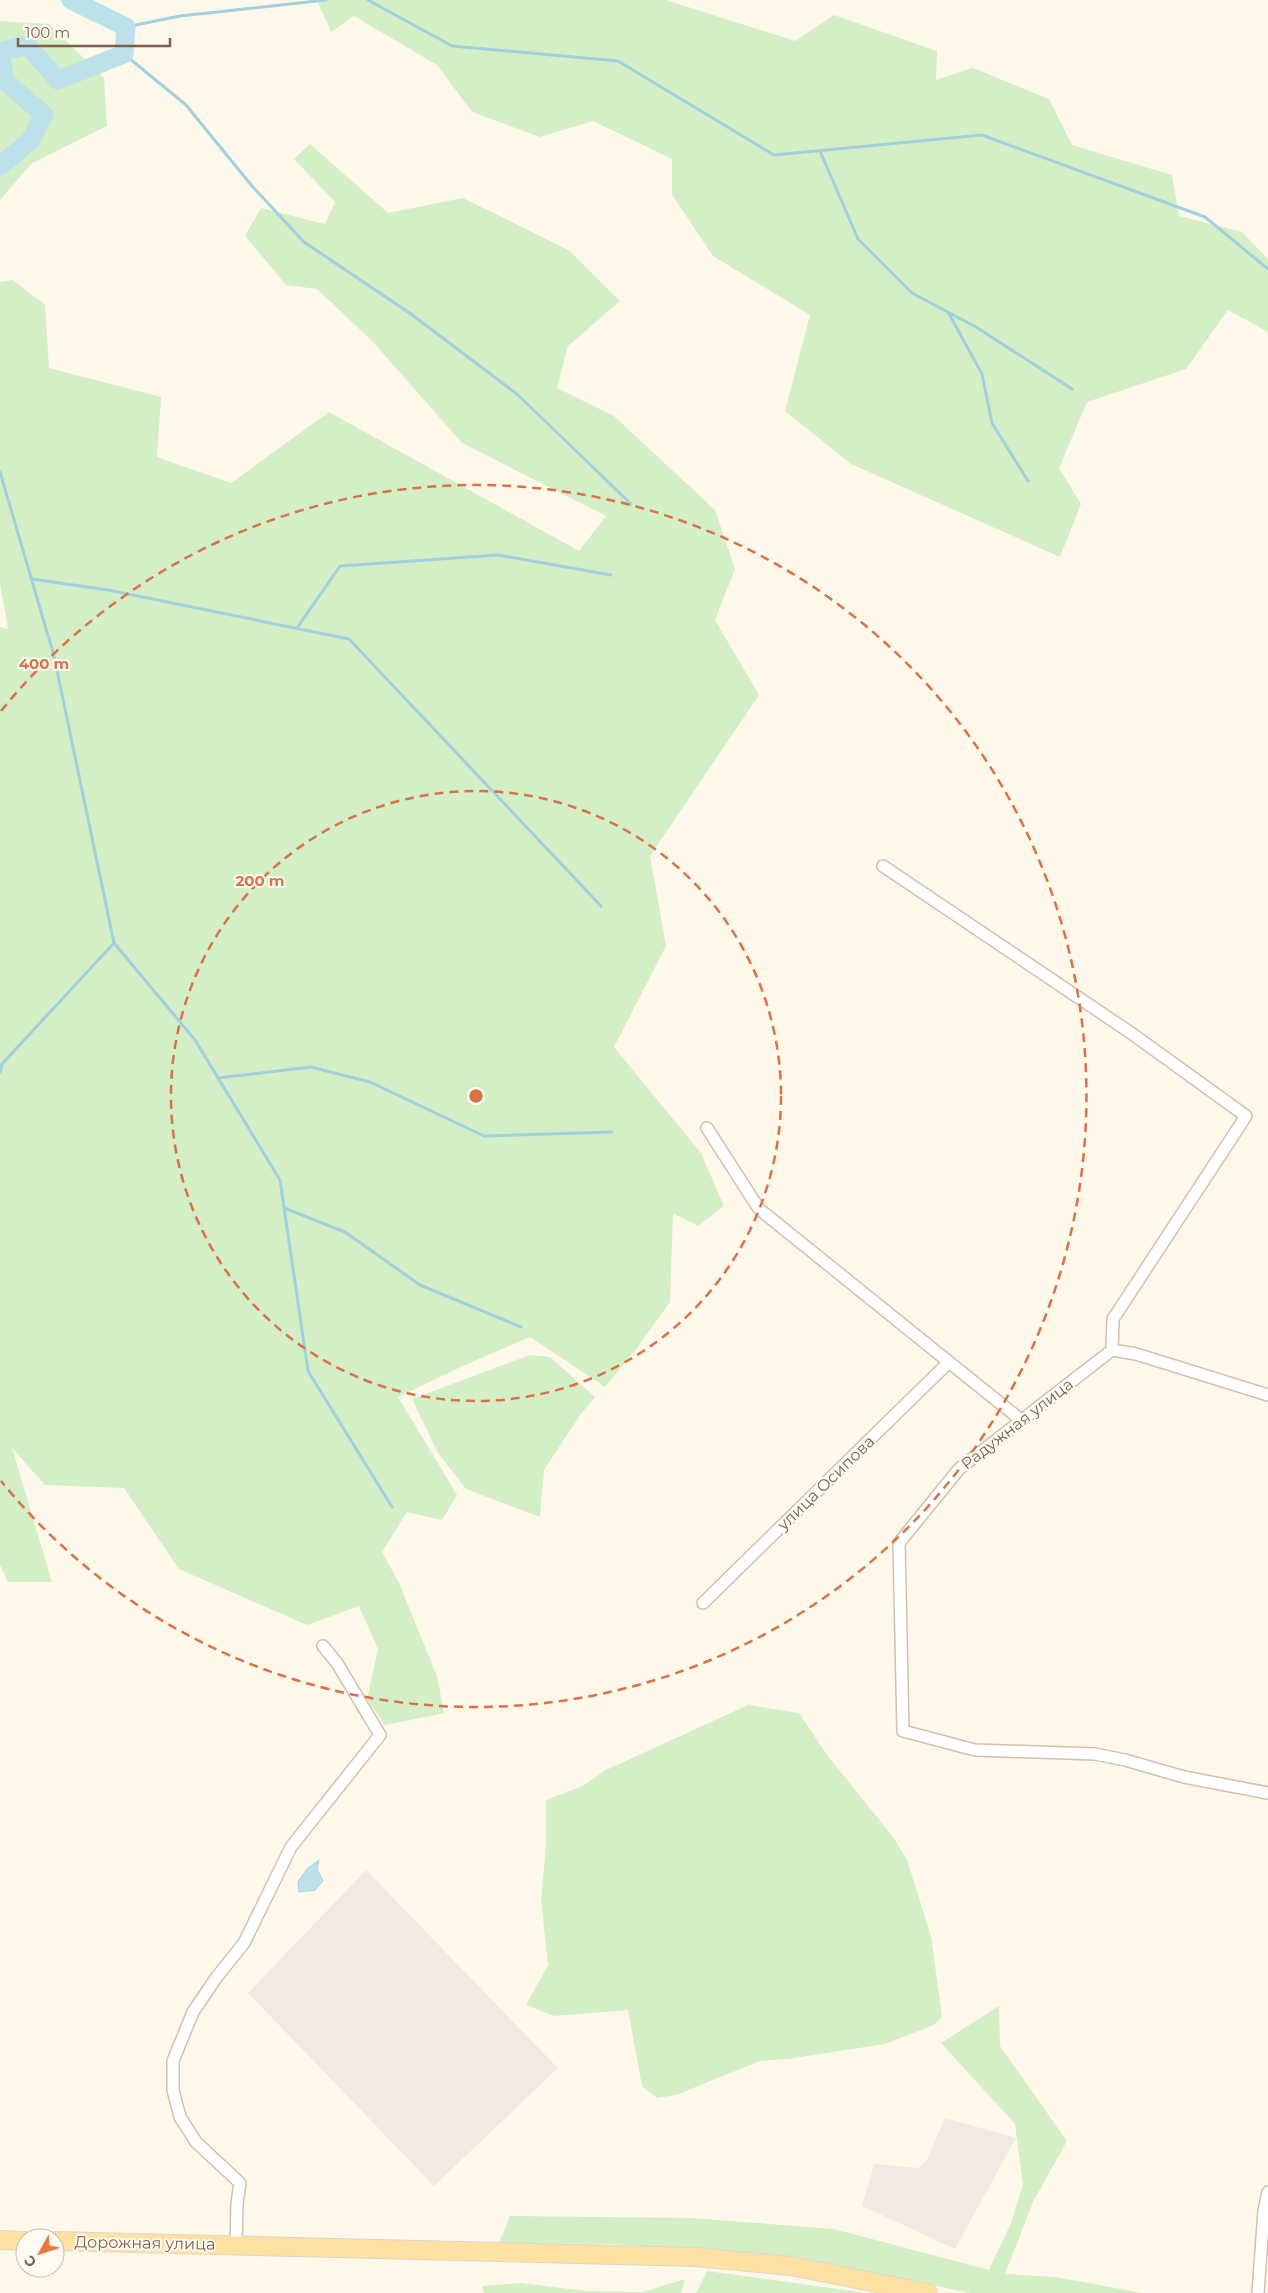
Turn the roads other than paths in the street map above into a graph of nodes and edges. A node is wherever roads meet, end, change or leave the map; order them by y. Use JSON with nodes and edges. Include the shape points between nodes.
{"nodes":[{"id":1,"x":883,"y":866,"type":"dead end"},
{"id":2,"x":707,"y":1128,"type":"dead end"},
{"id":3,"x":1112,"y":1350,"type":"junction"},
{"id":4,"x":949,"y":1362,"type":"junction"},
{"id":5,"x":1268,"y":1395,"type":"edge"},
{"id":6,"x":1021,"y":1420,"type":"junction"},
{"id":7,"x":703,"y":1603,"type":"dead end"},
{"id":8,"x":323,"y":1646,"type":"dead end"},
{"id":9,"x":1268,"y":1792,"type":"edge"},
{"id":10,"x":1268,"y":2192,"type":"edge"},
{"id":11,"x":0,"y":2240,"type":"edge"},
{"id":12,"x":15,"y":2241,"type":"edge"},
{"id":13,"x":65,"y":2241,"type":"edge"},
{"id":14,"x":236,"y":2246,"type":"junction"},
{"id":15,"x":928,"y":2293,"type":"edge"},
{"id":16,"x":1258,"y":2293,"type":"edge"}],
"edges":[{"from":1,"to":3,"type":"street","via":[[1131,1033],[1246,1116],[1113,1318]]},
{"from":2,"to":4,"type":"street","via":[[759,1209]]},
{"from":3,"to":5,"type":"street","via":[[1136,1354]]},
{"from":3,"to":6,"type":"street","name":"Радужная улица"},
{"from":4,"to":6,"type":"street"},
{"from":4,"to":7,"type":"street","name":"улица Осипова"},
{"from":6,"to":9,"type":"street","name":"Радужная улица","via":[[959,1469],[899,1543],[903,1731],[975,1750],[1095,1754],[1184,1777]]},
{"from":8,"to":14,"type":"street","via":[[337,1663],[380,1735],[291,1848],[244,1943],[193,2012],[173,2061],[172,2090],[180,2117],[196,2142],[240,2183]]},
{"from":10,"to":16,"type":"street"},
{"from":11,"to":12,"type":"main road"},
{"from":13,"to":14,"type":"main road","name":"Дорожная улица"},
{"from":14,"to":15,"type":"main road","name":"Дорожная улица","via":[[696,2257],[790,2266]]}]}
